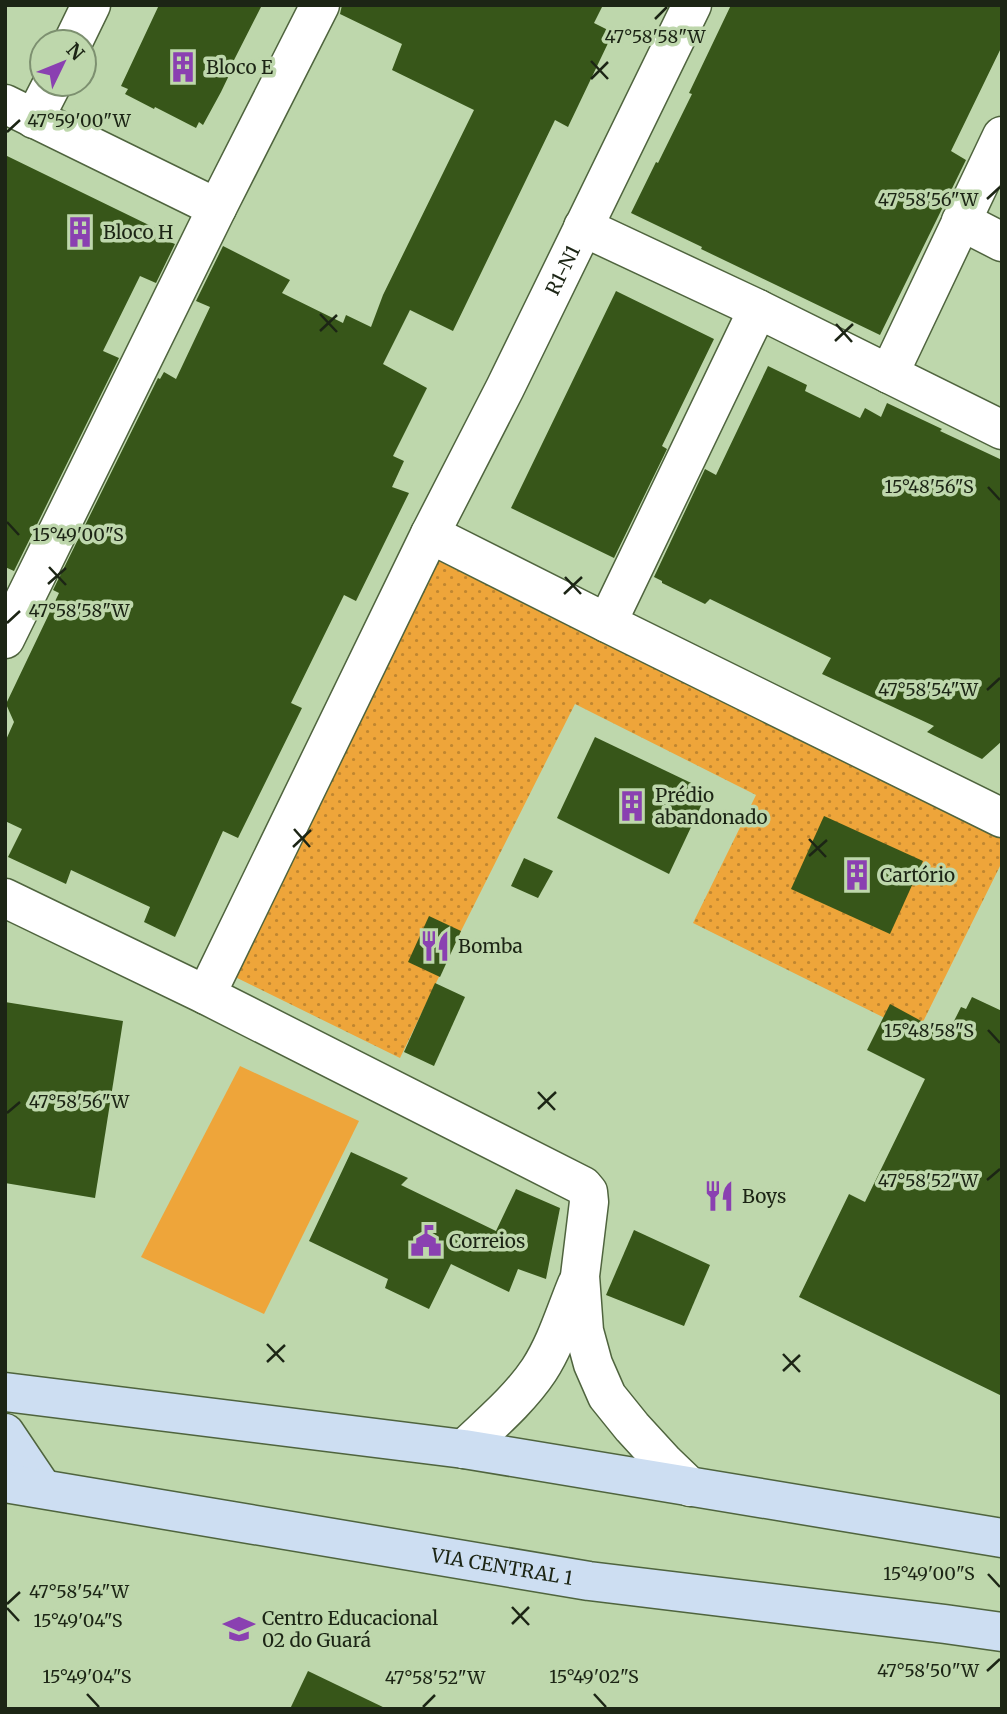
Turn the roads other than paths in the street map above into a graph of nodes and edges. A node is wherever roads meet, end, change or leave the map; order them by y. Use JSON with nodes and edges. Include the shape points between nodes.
{"nodes":[{"id":1,"x":92,"y":5,"type":"edge"},
{"id":2,"x":320,"y":5,"type":"edge"},
{"id":3,"x":692,"y":5,"type":"edge"},
{"id":4,"x":80,"y":28,"type":"edge"},
{"id":5,"x":36,"y":98,"type":"edge"},
{"id":6,"x":20,"y":112,"type":"edge"},
{"id":7,"x":1002,"y":136,"type":"edge"},
{"id":8,"x":217,"y":208,"type":"junction"},
{"id":9,"x":961,"y":221,"type":"junction"},
{"id":10,"x":583,"y":227,"type":"junction"},
{"id":11,"x":1002,"y":242,"type":"edge"},
{"id":12,"x":758,"y":309,"type":"junction"},
{"id":13,"x":889,"y":374,"type":"junction"},
{"id":14,"x":1002,"y":430,"type":"edge"},
{"id":15,"x":430,"y":534,"type":"junction"},
{"id":16,"x":607,"y":623,"type":"junction"},
{"id":17,"x":5,"y":639,"type":"edge"},
{"id":18,"x":1002,"y":818,"type":"edge"},
{"id":19,"x":5,"y":898,"type":"edge"},
{"id":20,"x":206,"y":995,"type":"junction"},
{"id":21,"x":580,"y":1276,"type":"junction"},
{"id":22,"x":5,"y":1392,"type":"edge"},
{"id":23,"x":5,"y":1433,"type":"edge"},
{"id":24,"x":464,"y":1449,"type":"junction"},
{"id":25,"x":23,"y":1485,"type":"edge"},
{"id":26,"x":690,"y":1487,"type":"junction"},
{"id":27,"x":1002,"y":1538,"type":"edge"},
{"id":28,"x":1002,"y":1632,"type":"edge"}],
"edges":[{"from":1,"to":4,"type":"street"},
{"from":2,"to":8,"type":"street"},
{"from":3,"to":10,"type":"street","name":"R1-N1"},
{"from":5,"to":6,"type":"street"},
{"from":6,"to":8,"type":"street"},
{"from":7,"to":9,"type":"street"},
{"from":8,"to":17,"type":"street"},
{"from":9,"to":11,"type":"street"},
{"from":9,"to":13,"type":"street"},
{"from":10,"to":12,"type":"street"},
{"from":10,"to":15,"type":"street","name":"R1-N1"},
{"from":12,"to":13,"type":"street"},
{"from":12,"to":16,"type":"street"},
{"from":13,"to":14,"type":"street"},
{"from":15,"to":16,"type":"street"},
{"from":15,"to":20,"type":"street","name":"R1-N1"},
{"from":16,"to":18,"type":"street"},
{"from":19,"to":20,"type":"street"},
{"from":20,"to":21,"type":"street","via":[[583,1186],[589,1202]]},
{"from":21,"to":24,"type":"street","via":[[541,1367],[510,1406]]},
{"from":21,"to":26,"type":"street","via":[[584,1331],[607,1395]]},
{"from":22,"to":24,"type":"main road"},
{"from":23,"to":25,"type":"main road"},
{"from":24,"to":26,"type":"main road"},
{"from":25,"to":28,"type":"main road","name":"VIA CENTRAL 1","via":[[589,1581]]},
{"from":26,"to":27,"type":"main road"}]}
